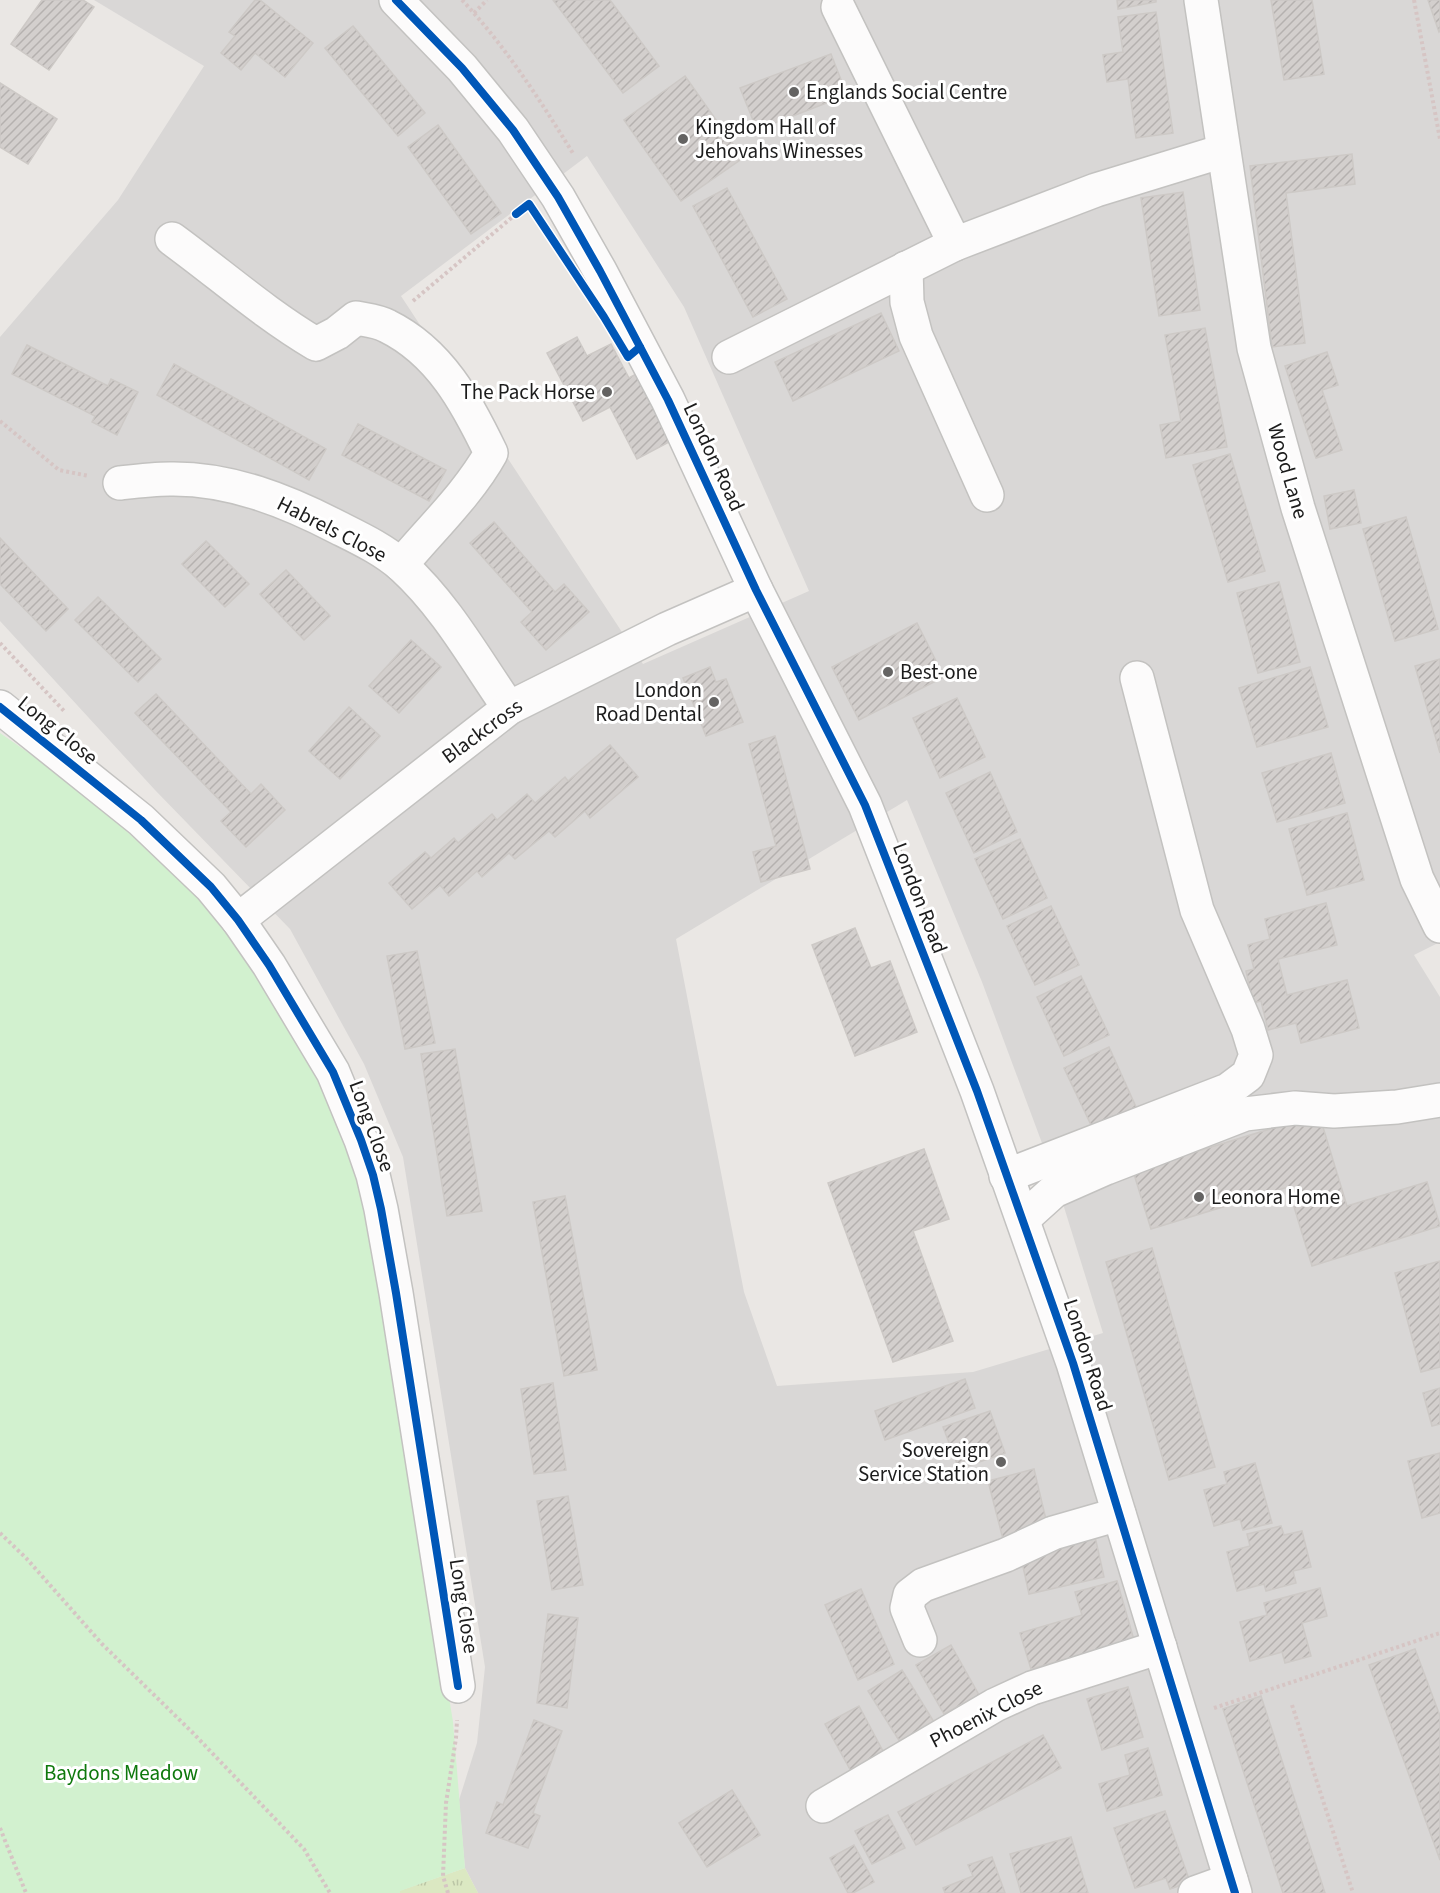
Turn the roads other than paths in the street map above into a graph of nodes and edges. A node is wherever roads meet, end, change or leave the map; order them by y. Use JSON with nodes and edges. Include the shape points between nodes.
{"nodes":[{"id":1,"x":396,"y":0,"type":"edge"},
{"id":2,"x":1201,"y":0,"type":"edge"},
{"id":3,"x":838,"y":7,"type":"dead end"},
{"id":4,"x":1223,"y":151,"type":"junction"},
{"id":5,"x":172,"y":239,"type":"dead end"},
{"id":6,"x":955,"y":244,"type":"junction"},
{"id":7,"x":906,"y":268,"type":"junction"},
{"id":8,"x":729,"y":357,"type":"dead end"},
{"id":9,"x":120,"y":483,"type":"road end"},
{"id":10,"x":987,"y":495,"type":"dead end"},
{"id":11,"x":401,"y":565,"type":"junction"},
{"id":12,"x":756,"y":590,"type":"junction"},
{"id":13,"x":1137,"y":678,"type":"dead end"},
{"id":14,"x":0,"y":707,"type":"edge"},
{"id":15,"x":509,"y":708,"type":"junction"},
{"id":16,"x":238,"y":920,"type":"junction"},
{"id":17,"x":1440,"y":926,"type":"edge"},
{"id":18,"x":1440,"y":1100,"type":"edge"},
{"id":19,"x":1006,"y":1176,"type":"junction"},
{"id":20,"x":1023,"y":1219,"type":"junction"},
{"id":21,"x":1119,"y":1514,"type":"junction"},
{"id":22,"x":920,"y":1640,"type":"dead end"},
{"id":23,"x":1160,"y":1647,"type":"junction"},
{"id":24,"x":458,"y":1686,"type":"road end"},
{"id":25,"x":823,"y":1806,"type":"dead end"},
{"id":26,"x":1233,"y":1887,"type":"edge"},
{"id":27,"x":1195,"y":1893,"type":"edge"}],
"edges":[{"from":1,"to":12,"type":"street","name":"London Road","via":[[462,68],[506,121],[558,198],[668,400]]},
{"from":2,"to":4,"type":"street","name":"Wood Lane"},
{"from":3,"to":6,"type":"street"},
{"from":4,"to":6,"type":"street","via":[[1096,190]]},
{"from":4,"to":17,"type":"street","name":"Wood Lane","via":[[1254,348],[1298,508],[1417,879]]},
{"from":5,"to":11,"type":"street","via":[[282,324],[316,344],[356,318],[385,325],[417,343],[450,380],[491,453],[464,492]]},
{"from":6,"to":7,"type":"street"},
{"from":7,"to":8,"type":"street"},
{"from":7,"to":10,"type":"street","via":[[907,302],[916,336]]},
{"from":9,"to":11,"type":"street","name":"Habrels Close","via":[[171,478],[249,490],[315,516]]},
{"from":11,"to":15,"type":"street","name":"Habrels Close","via":[[455,626]]},
{"from":12,"to":15,"type":"street","name":"Blackcross","via":[[667,629]]},
{"from":12,"to":19,"type":"street","name":"London Road","via":[[865,805],[977,1091]]},
{"from":13,"to":19,"type":"street","via":[[1197,910],[1256,1055],[1248,1075],[1228,1090]]},
{"from":14,"to":16,"type":"street","name":"Long Close","via":[[141,820],[212,887]]},
{"from":15,"to":16,"type":"street","name":"Blackcross"},
{"from":16,"to":24,"type":"street","name":"Long Close","via":[[333,1072],[373,1175],[396,1293]]},
{"from":18,"to":20,"type":"street","via":[[1334,1112],[1295,1108],[1245,1114],[1054,1191]]},
{"from":19,"to":20,"type":"street","name":"London Road"},
{"from":20,"to":21,"type":"street","name":"London Road"},
{"from":21,"to":22,"type":"street","via":[[1053,1533],[923,1585],[910,1594],[907,1608]]},
{"from":21,"to":23,"type":"street","name":"London Road"},
{"from":23,"to":25,"type":"street","name":"Phoenix Close","via":[[1032,1688],[995,1705]]},
{"from":23,"to":26,"type":"street","name":"London Road"},
{"from":26,"to":27,"type":"street"}]}
